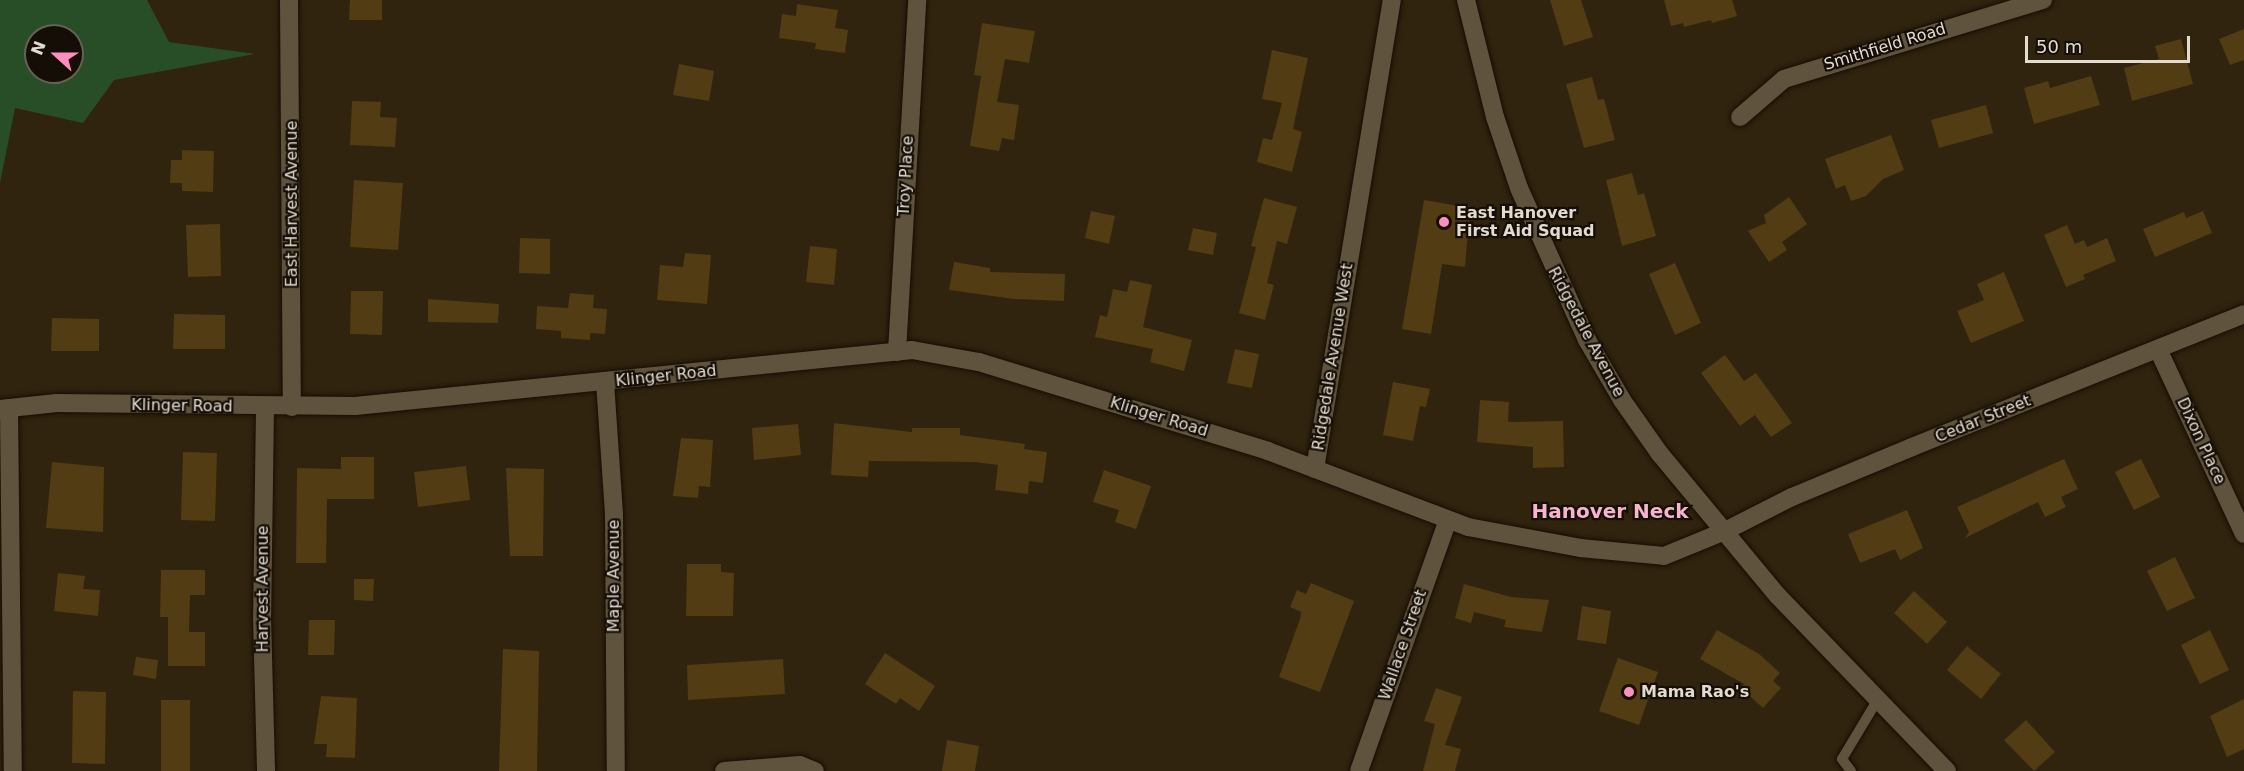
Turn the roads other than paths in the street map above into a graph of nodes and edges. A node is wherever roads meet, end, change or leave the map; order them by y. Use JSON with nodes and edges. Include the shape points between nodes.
{"nodes":[{"id":1,"x":289,"y":0,"type":"edge"},
{"id":2,"x":917,"y":0,"type":"edge"},
{"id":3,"x":1392,"y":0,"type":"edge"},
{"id":4,"x":1466,"y":0,"type":"edge"},
{"id":5,"x":2043,"y":0,"type":"edge"},
{"id":6,"x":1740,"y":117,"type":"dead end"},
{"id":7,"x":2244,"y":314,"type":"edge"},
{"id":8,"x":2158,"y":349,"type":"junction"},
{"id":9,"x":897,"y":352,"type":"junction"},
{"id":10,"x":605,"y":382,"type":"junction"},
{"id":11,"x":292,"y":407,"type":"junction"},
{"id":12,"x":5,"y":408,"type":"edge"},
{"id":13,"x":264,"y":408,"type":"junction"},
{"id":14,"x":1315,"y":469,"type":"junction"},
{"id":15,"x":1448,"y":520,"type":"junction"},
{"id":16,"x":1725,"y":531,"type":"junction"},
{"id":17,"x":2244,"y":534,"type":"edge"},
{"id":18,"x":1878,"y":699,"type":"junction"},
{"id":19,"x":13,"y":771,"type":"edge"},
{"id":20,"x":266,"y":771,"type":"edge"},
{"id":21,"x":616,"y":771,"type":"edge"},
{"id":22,"x":724,"y":771,"type":"edge"},
{"id":23,"x":815,"y":771,"type":"edge"},
{"id":24,"x":1359,"y":771,"type":"edge"},
{"id":25,"x":1851,"y":771,"type":"edge"},
{"id":26,"x":1947,"y":771,"type":"edge"}],
"edges":[{"from":1,"to":11,"type":"street","name":"East Harvest Avenue"},
{"from":2,"to":9,"type":"street","name":"Troy Place"},
{"from":3,"to":14,"type":"street","name":"Ridgedale Avenue West"},
{"from":4,"to":16,"type":"street","name":"Ridgedale Avenue","via":[[1495,117],[1519,188],[1587,340],[1660,454]]},
{"from":5,"to":6,"type":"street","name":"Smithfield Road","via":[[1784,79]]},
{"from":7,"to":8,"type":"street","name":"Cedar Street"},
{"from":8,"to":16,"type":"street","name":"Cedar Street","via":[[1846,474]]},
{"from":8,"to":17,"type":"street","name":"Dixon Place"},
{"from":9,"to":10,"type":"street","name":"Klinger Road"},
{"from":9,"to":14,"type":"street","name":"Klinger Road","via":[[912,350],[979,362]]},
{"from":10,"to":11,"type":"street","name":"Klinger Road","via":[[366,406]]},
{"from":10,"to":21,"type":"street","name":"Maple Avenue","via":[[614,514]]},
{"from":11,"to":13,"type":"street","name":"Klinger Road"},
{"from":12,"to":13,"type":"street","name":"Klinger Road","via":[[57,404]]},
{"from":12,"to":19,"type":"street"},
{"from":13,"to":20,"type":"street","name":"Harvest Avenue"},
{"from":14,"to":15,"type":"street","name":"Ridgedale Avenue West"},
{"from":15,"to":16,"type":"street","name":"Ridgedale Avenue West","via":[[1580,548],[1664,556]]},
{"from":15,"to":24,"type":"street","name":"Wallace Street"},
{"from":16,"to":18,"type":"street","name":"Ridgedale Avenue","via":[[1777,595]]},
{"from":18,"to":25,"type":"lane","via":[[1842,759]]},
{"from":18,"to":26,"type":"street","name":"Ridgedale Avenue"},
{"from":22,"to":23,"type":"street","via":[[800,765]]}]}
